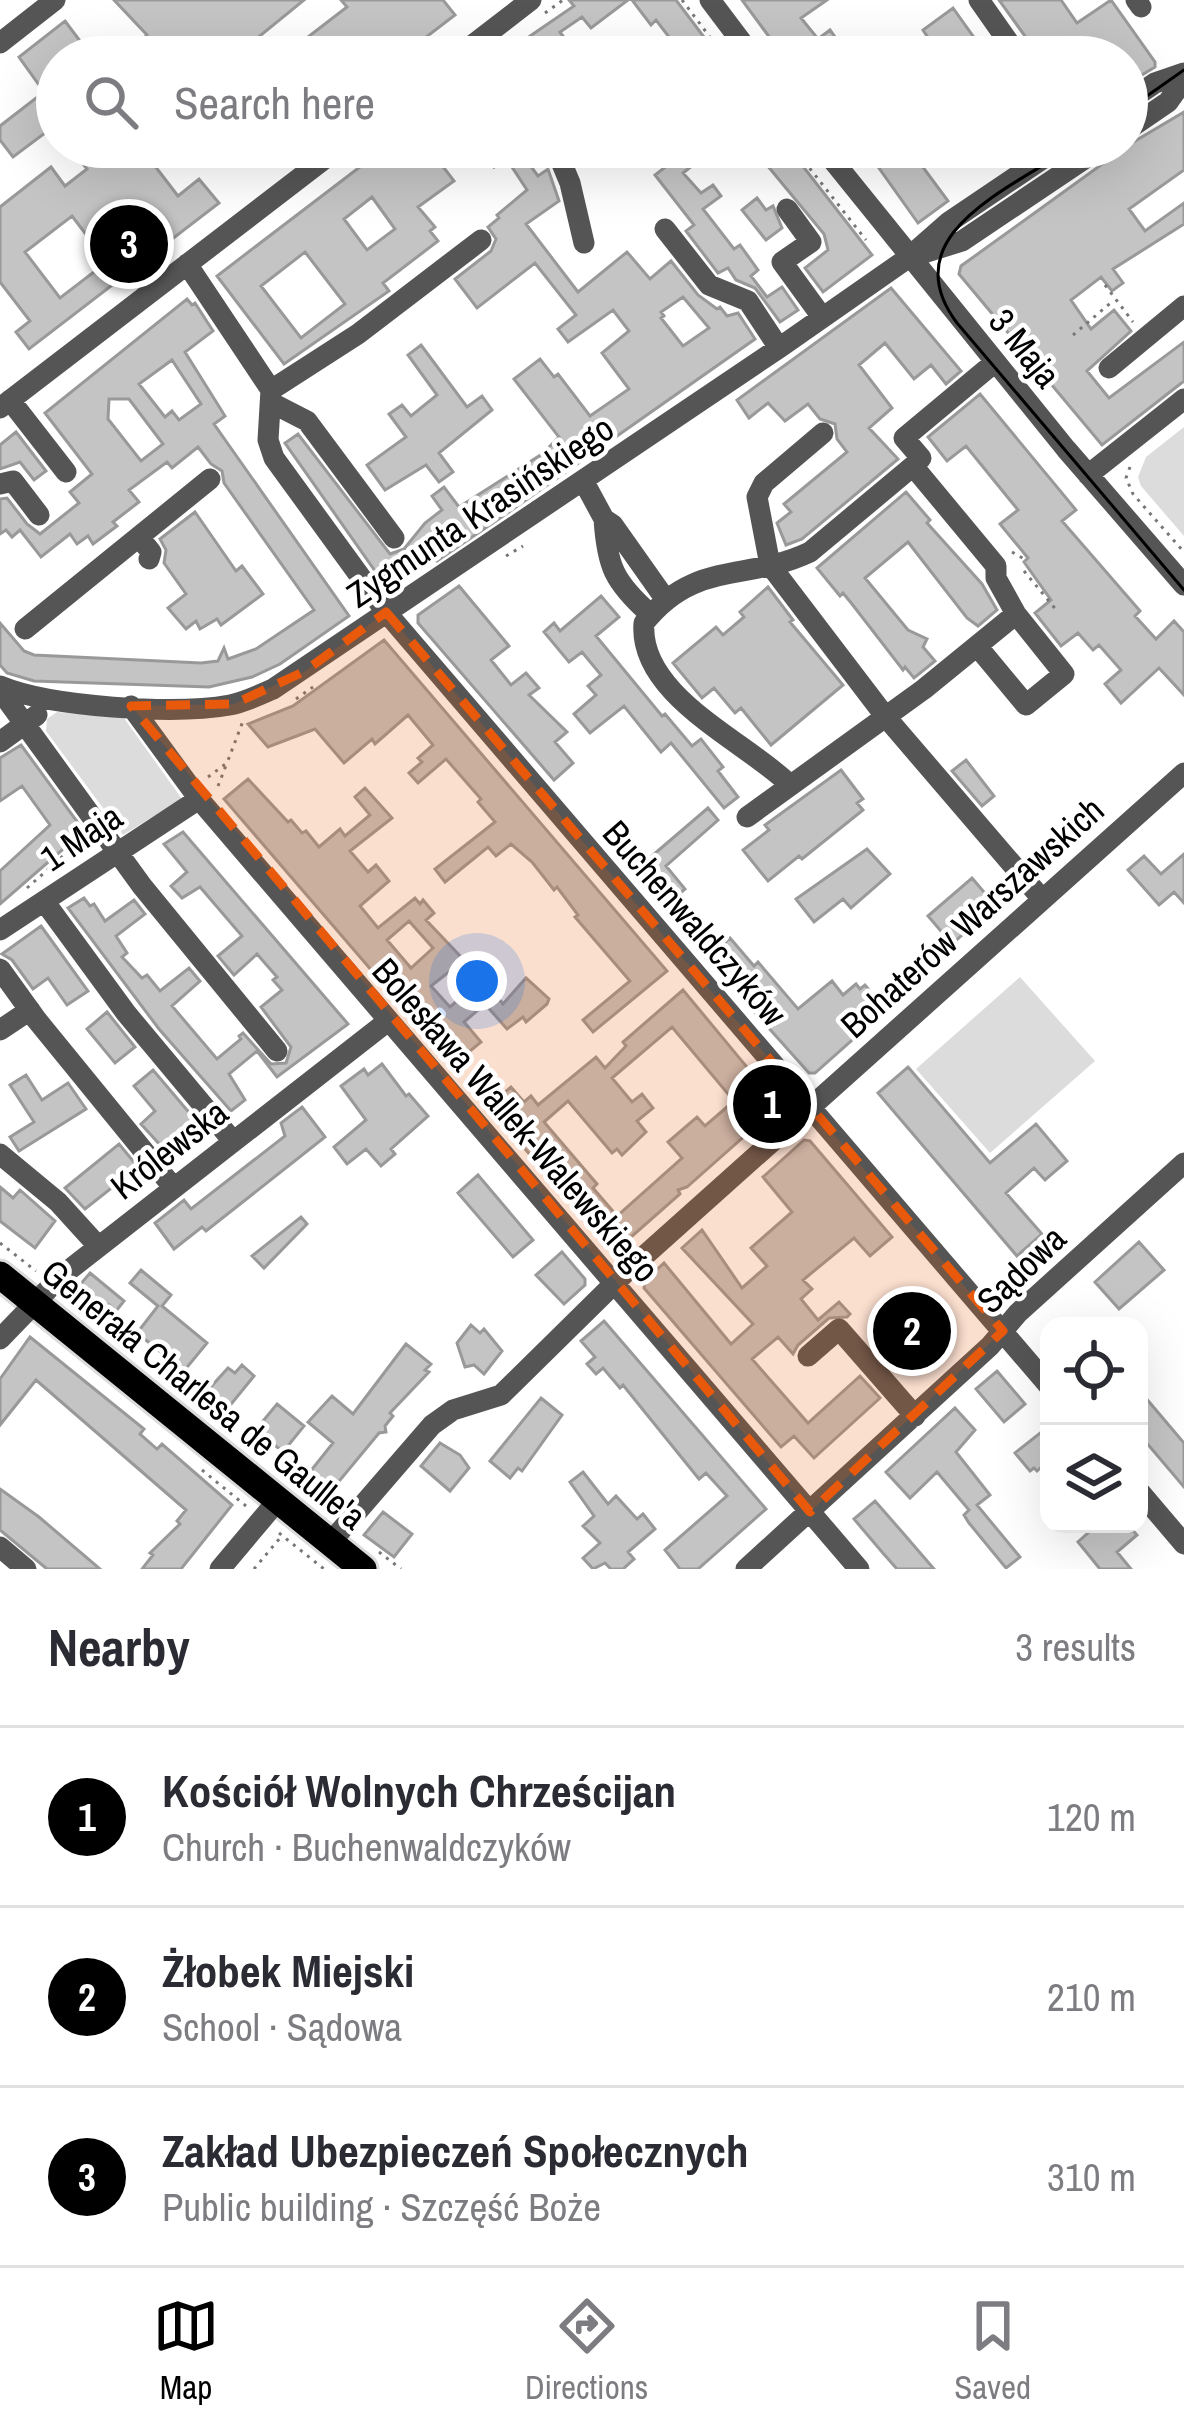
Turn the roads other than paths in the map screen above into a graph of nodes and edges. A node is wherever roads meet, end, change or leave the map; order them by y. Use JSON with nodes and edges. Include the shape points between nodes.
{"nodes":[{"id":1,"x":55,"y":0,"type":"edge"},
{"id":2,"x":531,"y":0,"type":"edge"},
{"id":3,"x":710,"y":0,"type":"edge"},
{"id":4,"x":979,"y":0,"type":"edge"},
{"id":5,"x":486,"y":34,"type":"joint"},
{"id":6,"x":483,"y":36,"type":"edge"},
{"id":7,"x":737,"y":36,"type":"edge"},
{"id":8,"x":1004,"y":36,"type":"edge"},
{"id":9,"x":0,"y":43,"type":"edge"},
{"id":10,"x":1184,"y":76,"type":"edge"},
{"id":11,"x":1148,"y":88,"type":"edge"},
{"id":12,"x":1148,"y":115,"type":"edge"},
{"id":13,"x":327,"y":168,"type":"edge"},
{"id":14,"x":564,"y":168,"type":"edge"},
{"id":15,"x":838,"y":168,"type":"edge"},
{"id":16,"x":1029,"y":168,"type":"edge"},
{"id":17,"x":1065,"y":168,"type":"edge"},
{"id":18,"x":787,"y":209,"type":"dead end"},
{"id":19,"x":665,"y":230,"type":"dead end"},
{"id":20,"x":481,"y":240,"type":"dead end"},
{"id":21,"x":584,"y":243,"type":"dead end"},
{"id":22,"x":908,"y":258,"type":"junction"},
{"id":23,"x":188,"y":264,"type":"junction"},
{"id":24,"x":1184,"y":306,"type":"edge"},
{"id":25,"x":823,"y":317,"type":"junction"},
{"id":26,"x":779,"y":348,"type":"junction"},
{"id":27,"x":994,"y":363,"type":"junction"},
{"id":28,"x":1109,"y":368,"type":"dead end"},
{"id":29,"x":272,"y":396,"type":"junction"},
{"id":30,"x":1184,"y":399,"type":"edge"},
{"id":31,"x":5,"y":404,"type":"edge"},
{"id":32,"x":823,"y":433,"type":"dead end"},
{"id":33,"x":913,"y":466,"type":"junction"},
{"id":34,"x":66,"y":472,"type":"dead end"},
{"id":35,"x":1088,"y":475,"type":"junction"},
{"id":36,"x":210,"y":479,"type":"dead end"},
{"id":37,"x":584,"y":482,"type":"junction"},
{"id":38,"x":0,"y":484,"type":"edge"},
{"id":39,"x":39,"y":514,"type":"dead end"},
{"id":40,"x":139,"y":536,"type":"junction"},
{"id":41,"x":394,"y":538,"type":"dead end"},
{"id":42,"x":149,"y":560,"type":"dead end"},
{"id":43,"x":770,"y":565,"type":"junction"},
{"id":44,"x":1184,"y":585,"type":"edge"},
{"id":45,"x":658,"y":607,"type":"junction"},
{"id":46,"x":386,"y":612,"type":"junction"},
{"id":47,"x":1016,"y":614,"type":"junction"},
{"id":48,"x":25,"y":629,"type":"dead end"},
{"id":49,"x":977,"y":646,"type":"junction"},
{"id":50,"x":0,"y":688,"type":"edge"},
{"id":51,"x":51,"y":703,"type":"junction"},
{"id":52,"x":131,"y":706,"type":"junction"},
{"id":53,"x":885,"y":716,"type":"junction"},
{"id":54,"x":27,"y":723,"type":"junction"},
{"id":55,"x":0,"y":742,"type":"edge"},
{"id":56,"x":1184,"y":772,"type":"edge"},
{"id":57,"x":789,"y":784,"type":"junction"},
{"id":58,"x":202,"y":793,"type":"junction"},
{"id":59,"x":747,"y":818,"type":"dead end"},
{"id":60,"x":118,"y":851,"type":"junction"},
{"id":61,"x":1042,"y":899,"type":"junction"},
{"id":62,"x":44,"y":901,"type":"junction"},
{"id":63,"x":0,"y":930,"type":"edge"},
{"id":64,"x":0,"y":968,"type":"edge"},
{"id":65,"x":30,"y":1010,"type":"junction"},
{"id":66,"x":388,"y":1021,"type":"junction"},
{"id":67,"x":0,"y":1030,"type":"edge"},
{"id":68,"x":277,"y":1052,"type":"dead end"},
{"id":69,"x":808,"y":1106,"type":"junction"},
{"id":70,"x":232,"y":1140,"type":"junction"},
{"id":71,"x":0,"y":1154,"type":"edge"},
{"id":72,"x":1184,"y":1163,"type":"edge"},
{"id":73,"x":173,"y":1187,"type":"junction"},
{"id":74,"x":98,"y":1246,"type":"junction"},
{"id":75,"x":0,"y":1275,"type":"edge"},
{"id":76,"x":613,"y":1284,"type":"junction"},
{"id":77,"x":36,"y":1287,"type":"junction"},
{"id":78,"x":1003,"y":1331,"type":"junction"},
{"id":79,"x":0,"y":1340,"type":"edge"},
{"id":80,"x":808,"y":1357,"type":"dead end"},
{"id":81,"x":1040,"y":1375,"type":"edge"},
{"id":82,"x":915,"y":1416,"type":"junction"},
{"id":83,"x":1148,"y":1502,"type":"edge"},
{"id":84,"x":265,"y":1506,"type":"junction"},
{"id":85,"x":810,"y":1512,"type":"junction"},
{"id":86,"x":1184,"y":1544,"type":"edge"},
{"id":87,"x":0,"y":1547,"type":"edge"},
{"id":88,"x":327,"y":1556,"type":"edge"},
{"id":89,"x":26,"y":1569,"type":"edge"},
{"id":90,"x":220,"y":1569,"type":"edge"},
{"id":91,"x":363,"y":1569,"type":"edge"},
{"id":92,"x":746,"y":1569,"type":"edge"},
{"id":93,"x":859,"y":1569,"type":"edge"}],
"edges":[{"from":1,"to":9,"type":"street"},
{"from":2,"to":5,"type":"street"},
{"from":3,"to":7,"type":"street"},
{"from":4,"to":8,"type":"street"},
{"from":5,"to":6,"type":"street"},
{"from":10,"to":11,"type":"street"},
{"from":10,"to":12,"type":"street"},
{"from":13,"to":23,"type":"street"},
{"from":14,"to":21,"type":"street"},
{"from":15,"to":22,"type":"street","name":"3 Maja"},
{"from":16,"to":22,"type":"street"},
{"from":17,"to":22,"type":"street","via":[[962,241]]},
{"from":18,"to":25,"type":"street","via":[[811,242],[782,262]]},
{"from":19,"to":26,"type":"street","via":[[709,285],[748,301]]},
{"from":20,"to":29,"type":"street"},
{"from":22,"to":25,"type":"street","name":"Zygmunta Krasińskiego"},
{"from":22,"to":27,"type":"street","name":"3 Maja"},
{"from":23,"to":29,"type":"street"},
{"from":23,"to":31,"type":"street"},
{"from":24,"to":28,"type":"street"},
{"from":25,"to":26,"type":"street","name":"Zygmunta Krasińskiego"},
{"from":26,"to":37,"type":"street","name":"Zygmunta Krasińskiego"},
{"from":27,"to":33,"type":"street","via":[[904,438],[921,458]]},
{"from":27,"to":35,"type":"street","name":"3 Maja"},
{"from":29,"to":41,"type":"street","via":[[307,421]]},
{"from":29,"to":46,"type":"street","name":"Buchenwaldczyków","via":[[274,458]]},
{"from":30,"to":35,"type":"street"},
{"from":31,"to":34,"type":"street"},
{"from":32,"to":43,"type":"street","via":[[757,497]]},
{"from":33,"to":43,"type":"street","via":[[810,552]]},
{"from":33,"to":47,"type":"street","via":[[996,566]]},
{"from":35,"to":44,"type":"street","name":"3 Maja"},
{"from":36,"to":40,"type":"street"},
{"from":37,"to":45,"type":"street","via":[[604,519],[613,573]]},
{"from":37,"to":46,"type":"street","name":"Zygmunta Krasińskiego"},
{"from":38,"to":39,"type":"street","via":[[13,482]]},
{"from":40,"to":42,"type":"street"},
{"from":40,"to":48,"type":"street"},
{"from":43,"to":45,"type":"street","via":[[706,576]]},
{"from":43,"to":53,"type":"street"},
{"from":45,"to":57,"type":"street","via":[[644,622],[650,661],[698,717]]},
{"from":46,"to":52,"type":"street","name":"Zygmunta Krasińskiego","via":[[305,670],[234,704]]},
{"from":46,"to":69,"type":"street","name":"Buchenwaldczyków"},
{"from":47,"to":49,"type":"street"},
{"from":47,"to":49,"type":"street","via":[[1064,674],[1052,684],[1026,705]]},
{"from":49,"to":53,"type":"street"},
{"from":50,"to":51,"type":"street","name":"Zygmunta Krasińskiego"},
{"from":50,"to":54,"type":"street"},
{"from":51,"to":52,"type":"street","name":"Zygmunta Krasińskiego"},
{"from":51,"to":54,"type":"street"},
{"from":52,"to":58,"type":"street","name":"Bolesława Wallek-Walewskiego"},
{"from":53,"to":57,"type":"street"},
{"from":53,"to":61,"type":"street"},
{"from":54,"to":55,"type":"street"},
{"from":54,"to":60,"type":"street"},
{"from":56,"to":61,"type":"street","name":"Bohaterów Warszawskich"},
{"from":57,"to":59,"type":"street"},
{"from":58,"to":60,"type":"street","name":"1 Maja"},
{"from":58,"to":66,"type":"street","name":"Bolesława Wallek-Walewskiego"},
{"from":60,"to":62,"type":"street","name":"1 Maja"},
{"from":60,"to":68,"type":"street"},
{"from":61,"to":69,"type":"street","name":"Bohaterów Warszawskich"},
{"from":62,"to":63,"type":"street","name":"1 Maja"},
{"from":62,"to":70,"type":"street"},
{"from":64,"to":65,"type":"street"},
{"from":65,"to":67,"type":"street"},
{"from":65,"to":73,"type":"street"},
{"from":66,"to":70,"type":"street","name":"Królewska"},
{"from":66,"to":76,"type":"street","name":"Bolesława Wallek-Walewskiego"},
{"from":69,"to":76,"type":"street","name":"Bohaterów Warszawskich"},
{"from":69,"to":78,"type":"street","name":"Buchenwaldczyków"},
{"from":70,"to":73,"type":"street","name":"Królewska"},
{"from":71,"to":74,"type":"street"},
{"from":72,"to":78,"type":"street","name":"Sądowa"},
{"from":73,"to":74,"type":"street","name":"Królewska"},
{"from":74,"to":77,"type":"street","name":"Królewska"},
{"from":75,"to":77,"type":"main road","name":"Generała Charlesa de Gaulle'a"},
{"from":76,"to":85,"type":"street","name":"Bolesława Wallek-Walewskiego"},
{"from":76,"to":88,"type":"street","name":"Bohaterów Warszawskich","via":[[501,1395],[432,1425]]},
{"from":77,"to":79,"type":"street","name":"Królewska"},
{"from":77,"to":84,"type":"main road","name":"Generała Charlesa de Gaulle'a"},
{"from":78,"to":81,"type":"street","name":"Buchenwaldczyków"},
{"from":78,"to":82,"type":"street","name":"Sądowa"},
{"from":80,"to":82,"type":"street","via":[[839,1329]]},
{"from":82,"to":85,"type":"street","name":"Sądowa"},
{"from":83,"to":86,"type":"street"},
{"from":84,"to":88,"type":"main road","name":"Generała Charlesa de Gaulle'a"},
{"from":84,"to":90,"type":"street"},
{"from":85,"to":92,"type":"street","name":"Sądowa"},
{"from":85,"to":93,"type":"street","name":"Bolesława Wallek-Walewskiego"},
{"from":87,"to":89,"type":"street"},
{"from":88,"to":91,"type":"main road","name":"Generała Charlesa de Gaulle'a"}]}
